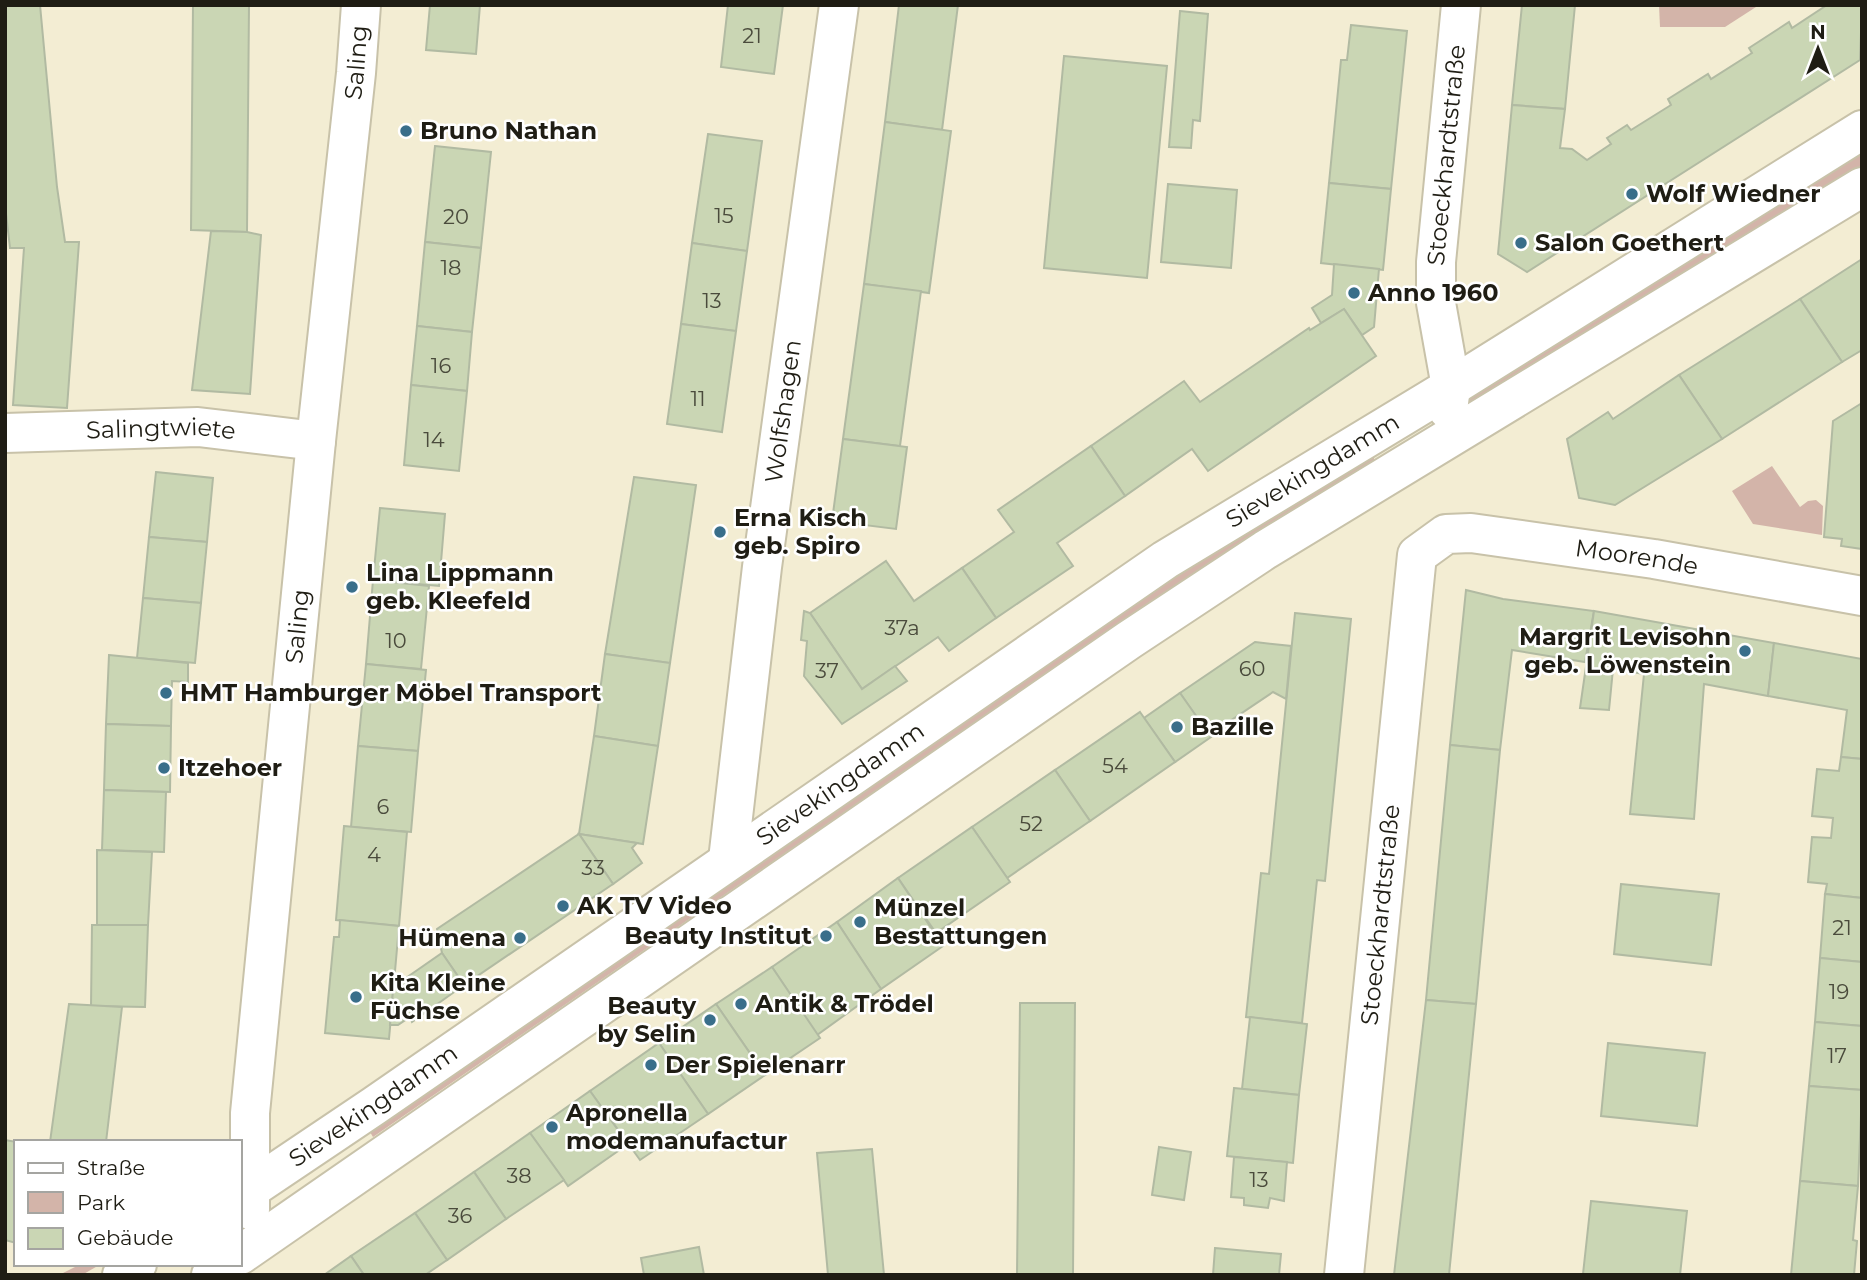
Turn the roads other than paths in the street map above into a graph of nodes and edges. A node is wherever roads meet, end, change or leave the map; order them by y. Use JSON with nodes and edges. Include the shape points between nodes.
{"nodes":[{"id":1,"x":361,"y":5,"type":"edge"},
{"id":2,"x":839,"y":5,"type":"edge"},
{"id":3,"x":1461,"y":5,"type":"edge"},
{"id":4,"x":1862,"y":130,"type":"edge"},
{"id":5,"x":1862,"y":187,"type":"edge"},
{"id":6,"x":1451,"y":387,"type":"junction"},
{"id":7,"x":5,"y":433,"type":"edge"},
{"id":8,"x":316,"y":441,"type":"junction"},
{"id":9,"x":1443,"y":444,"type":"junction"},
{"id":10,"x":1417,"y":555,"type":"joint"},
{"id":11,"x":1862,"y":596,"type":"edge"},
{"id":12,"x":727,"y":860,"type":"junction"},
{"id":13,"x":244,"y":1193,"type":"edge"},
{"id":14,"x":242,"y":1218,"type":"edge"},
{"id":15,"x":242,"y":1253,"type":"edge"},
{"id":16,"x":1344,"y":1275,"type":"edge"}],
"edges":[{"from":1,"to":8,"type":"street","name":"Saling"},
{"from":2,"to":12,"type":"street","name":"Wolfshagen"},
{"from":3,"to":6,"type":"street","name":"Stoeckhardtstraße","via":[[1436,262],[1436,303]]},
{"from":4,"to":6,"type":"street","name":"Sievekingdamm"},
{"from":5,"to":9,"type":"street","name":"Sievekingdamm"},
{"from":6,"to":9,"type":"street"},
{"from":6,"to":12,"type":"street","name":"Sievekingdamm","via":[[1165,560]]},
{"from":7,"to":8,"type":"street","name":"Salingtwiete","via":[[198,427]]},
{"from":8,"to":13,"type":"street","name":"Saling"},
{"from":9,"to":15,"type":"street","name":"Sievekingdamm","via":[[1265,550],[1129,640]]},
{"from":10,"to":11,"type":"street","name":"Moorende","via":[[1446,534],[1471,533]]},
{"from":10,"to":16,"type":"street","name":"Stoeckhardtstraße"},
{"from":12,"to":13,"type":"street","name":"Sievekingdamm"},
{"from":13,"to":14,"type":"street","name":"Saling"}]}
